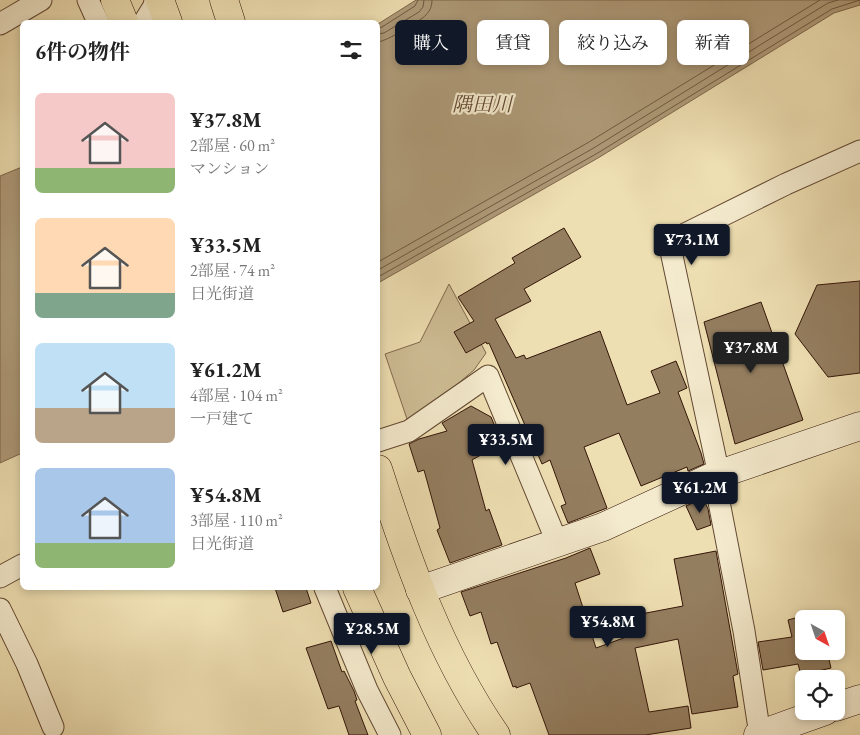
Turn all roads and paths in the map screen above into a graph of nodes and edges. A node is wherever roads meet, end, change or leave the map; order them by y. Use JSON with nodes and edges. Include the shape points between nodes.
{"nodes":[{"id":1,"x":41,"y":0,"type":"edge"},
{"id":2,"x":88,"y":0,"type":"edge"},
{"id":3,"x":115,"y":0,"type":"edge"},
{"id":4,"x":154,"y":0,"type":"edge"},
{"id":5,"x":160,"y":0,"type":"edge"},
{"id":6,"x":224,"y":0,"type":"edge"},
{"id":7,"x":97,"y":20,"type":"edge"},
{"id":8,"x":123,"y":20,"type":"edge"},
{"id":9,"x":145,"y":20,"type":"edge"},
{"id":10,"x":167,"y":20,"type":"edge"},
{"id":11,"x":230,"y":20,"type":"edge"},
{"id":12,"x":0,"y":24,"type":"edge"},
{"id":13,"x":860,"y":151,"type":"edge"},
{"id":14,"x":860,"y":426,"type":"edge"},
{"id":15,"x":380,"y":440,"type":"edge"},
{"id":16,"x":380,"y":475,"type":"edge"},
{"id":17,"x":716,"y":476,"type":"junction"},
{"id":18,"x":380,"y":518,"type":"edge"},
{"id":19,"x":400,"y":538,"type":"junction"},
{"id":20,"x":558,"y":542,"type":"junction"},
{"id":21,"x":20,"y":566,"type":"edge"},
{"id":22,"x":0,"y":577,"type":"edge"},
{"id":23,"x":326,"y":590,"type":"edge"},
{"id":24,"x":358,"y":590,"type":"edge"},
{"id":25,"x":420,"y":590,"type":"junction"},
{"id":26,"x":0,"y":609,"type":"edge"},
{"id":27,"x":860,"y":699,"type":"edge"},
{"id":28,"x":845,"y":704,"type":"edge"},
{"id":29,"x":801,"y":720,"type":"edge"},
{"id":30,"x":53,"y":727,"type":"dead end"},
{"id":31,"x":390,"y":735,"type":"edge"},
{"id":32,"x":427,"y":735,"type":"edge"},
{"id":33,"x":496,"y":735,"type":"edge"},
{"id":34,"x":760,"y":735,"type":"edge"}],
"edges":[{"from":1,"to":12,"type":"street"},
{"from":2,"to":7,"type":"street"},
{"from":3,"to":8,"type":"highway"},
{"from":4,"to":9,"type":"street"},
{"from":5,"to":10,"type":"highway"},
{"from":6,"to":11,"type":"highway"},
{"from":13,"to":17,"type":"street","via":[[669,242]]},
{"from":14,"to":17,"type":"street"},
{"from":15,"to":20,"type":"street","via":[[408,431],[488,376]]},
{"from":16,"to":19,"type":"highway"},
{"from":17,"to":20,"type":"street","via":[[603,527]]},
{"from":17,"to":34,"type":"street"},
{"from":18,"to":19,"type":"highway"},
{"from":19,"to":25,"type":"highway"},
{"from":20,"to":25,"type":"street"},
{"from":21,"to":22,"type":"street"},
{"from":23,"to":31,"type":"street","via":[[367,690]]},
{"from":24,"to":32,"type":"highway"},
{"from":25,"to":33,"type":"highway","via":[[444,646]]},
{"from":26,"to":30,"type":"street"},
{"from":27,"to":28,"type":"street"},
{"from":29,"to":34,"type":"street"}]}
